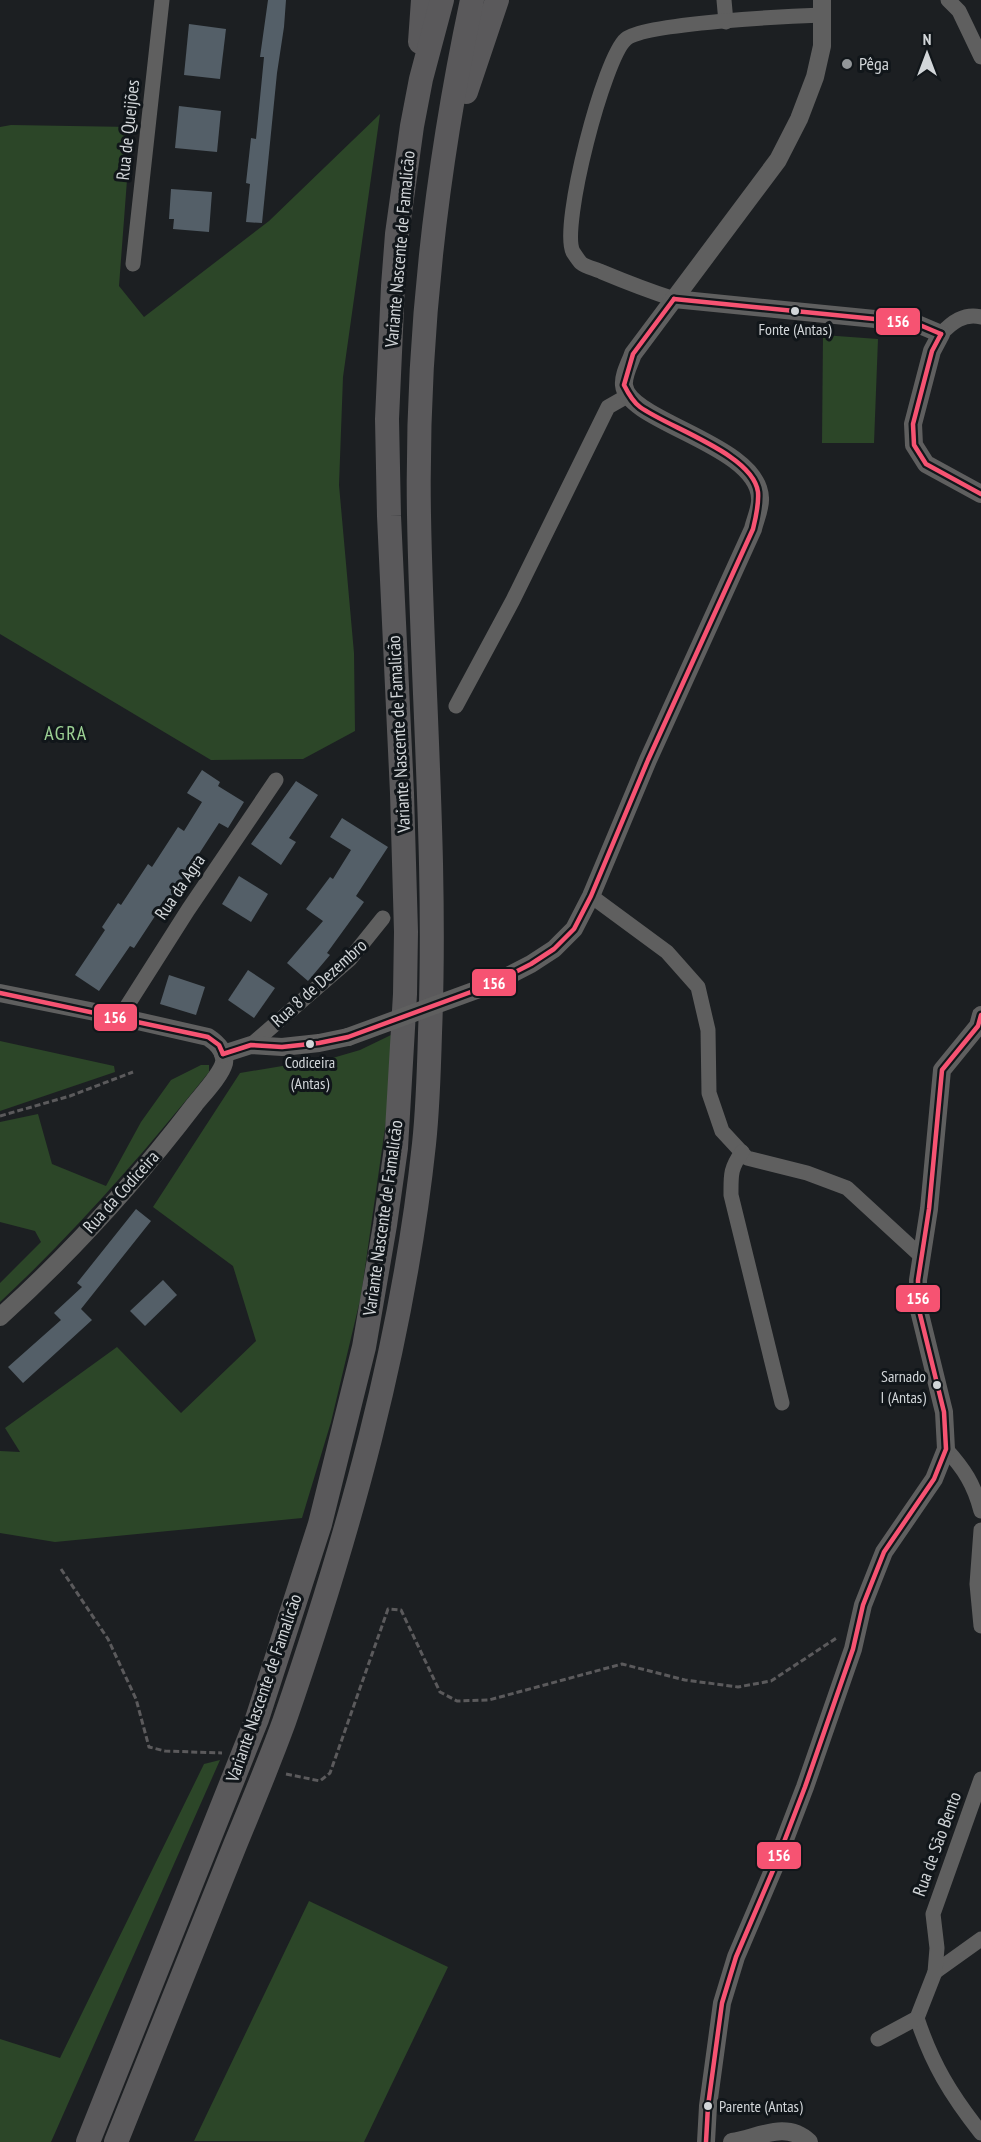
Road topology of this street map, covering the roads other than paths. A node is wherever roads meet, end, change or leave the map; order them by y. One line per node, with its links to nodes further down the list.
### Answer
1 (162, 0): 13 (street, Rua de Queijões)
2 (423, 0): 11 (highway)
3 (442, 0): 11 (highway, Variante Nascente de Famalicão)
4 (472, 0): 12 (highway, Variante Nascente de Famalicão)
5 (497, 0): 12 (highway)
6 (724, 0): 9 (street)
7 (948, 0): 10 (street)
8 (823, 8): 9 (street); 14 (street)
9 (726, 22): 14 (street)
10 (981, 57)
11 (421, 79): 42 (highway, Variante Nascente de Famalicão)
12 (442, 165): 43 (highway, Variante Nascente de Famalicão)
13 (133, 264)
14 (674, 299): 16 (street); 17 (street)
15 (981, 317): 16 (street)
16 (941, 334): 18 (street)
17 (629, 395): 19 (street); 21 (street, Rua 8 de Dezembro)
18 (981, 494)
19 (456, 706)
20 (276, 780): 25 (street, Rua da Agra)
21 (591, 896): 26 (street, Rua 8 de Dezembro, bridge); 28 (street)
22 (383, 918): 26 (street, Rua 8 de Dezembro)
23 (0, 993): 25 (street)
24 (981, 1015): 29 (street)
25 (120, 1017): 27 (street)
26 (251, 1045): 27 (street, Rua 8 de Dezembro)
27 (223, 1054): 30 (street, Rua da Codiceira)
28 (742, 1152): 29 (street); 31 (street)
29 (922, 1257): 32 (street)
30 (0, 1317)
31 (782, 1403)
32 (946, 1449): 33 (street); 44 (street)
33 (981, 1511)
34 (981, 1530): 35 (street)
35 (981, 1626)
36 (981, 1779): 38 (street, Rua de São Bento)
37 (981, 1939): 38 (street)
38 (935, 1972): 39 (street, Rua de São Bento)
39 (917, 2018): 40 (street); 41 (street)
40 (878, 2039)
41 (981, 2133)
42 (88, 2142)
43 (116, 2142)
44 (706, 2142)
45 (732, 2142): 46 (street)
46 (809, 2142)

